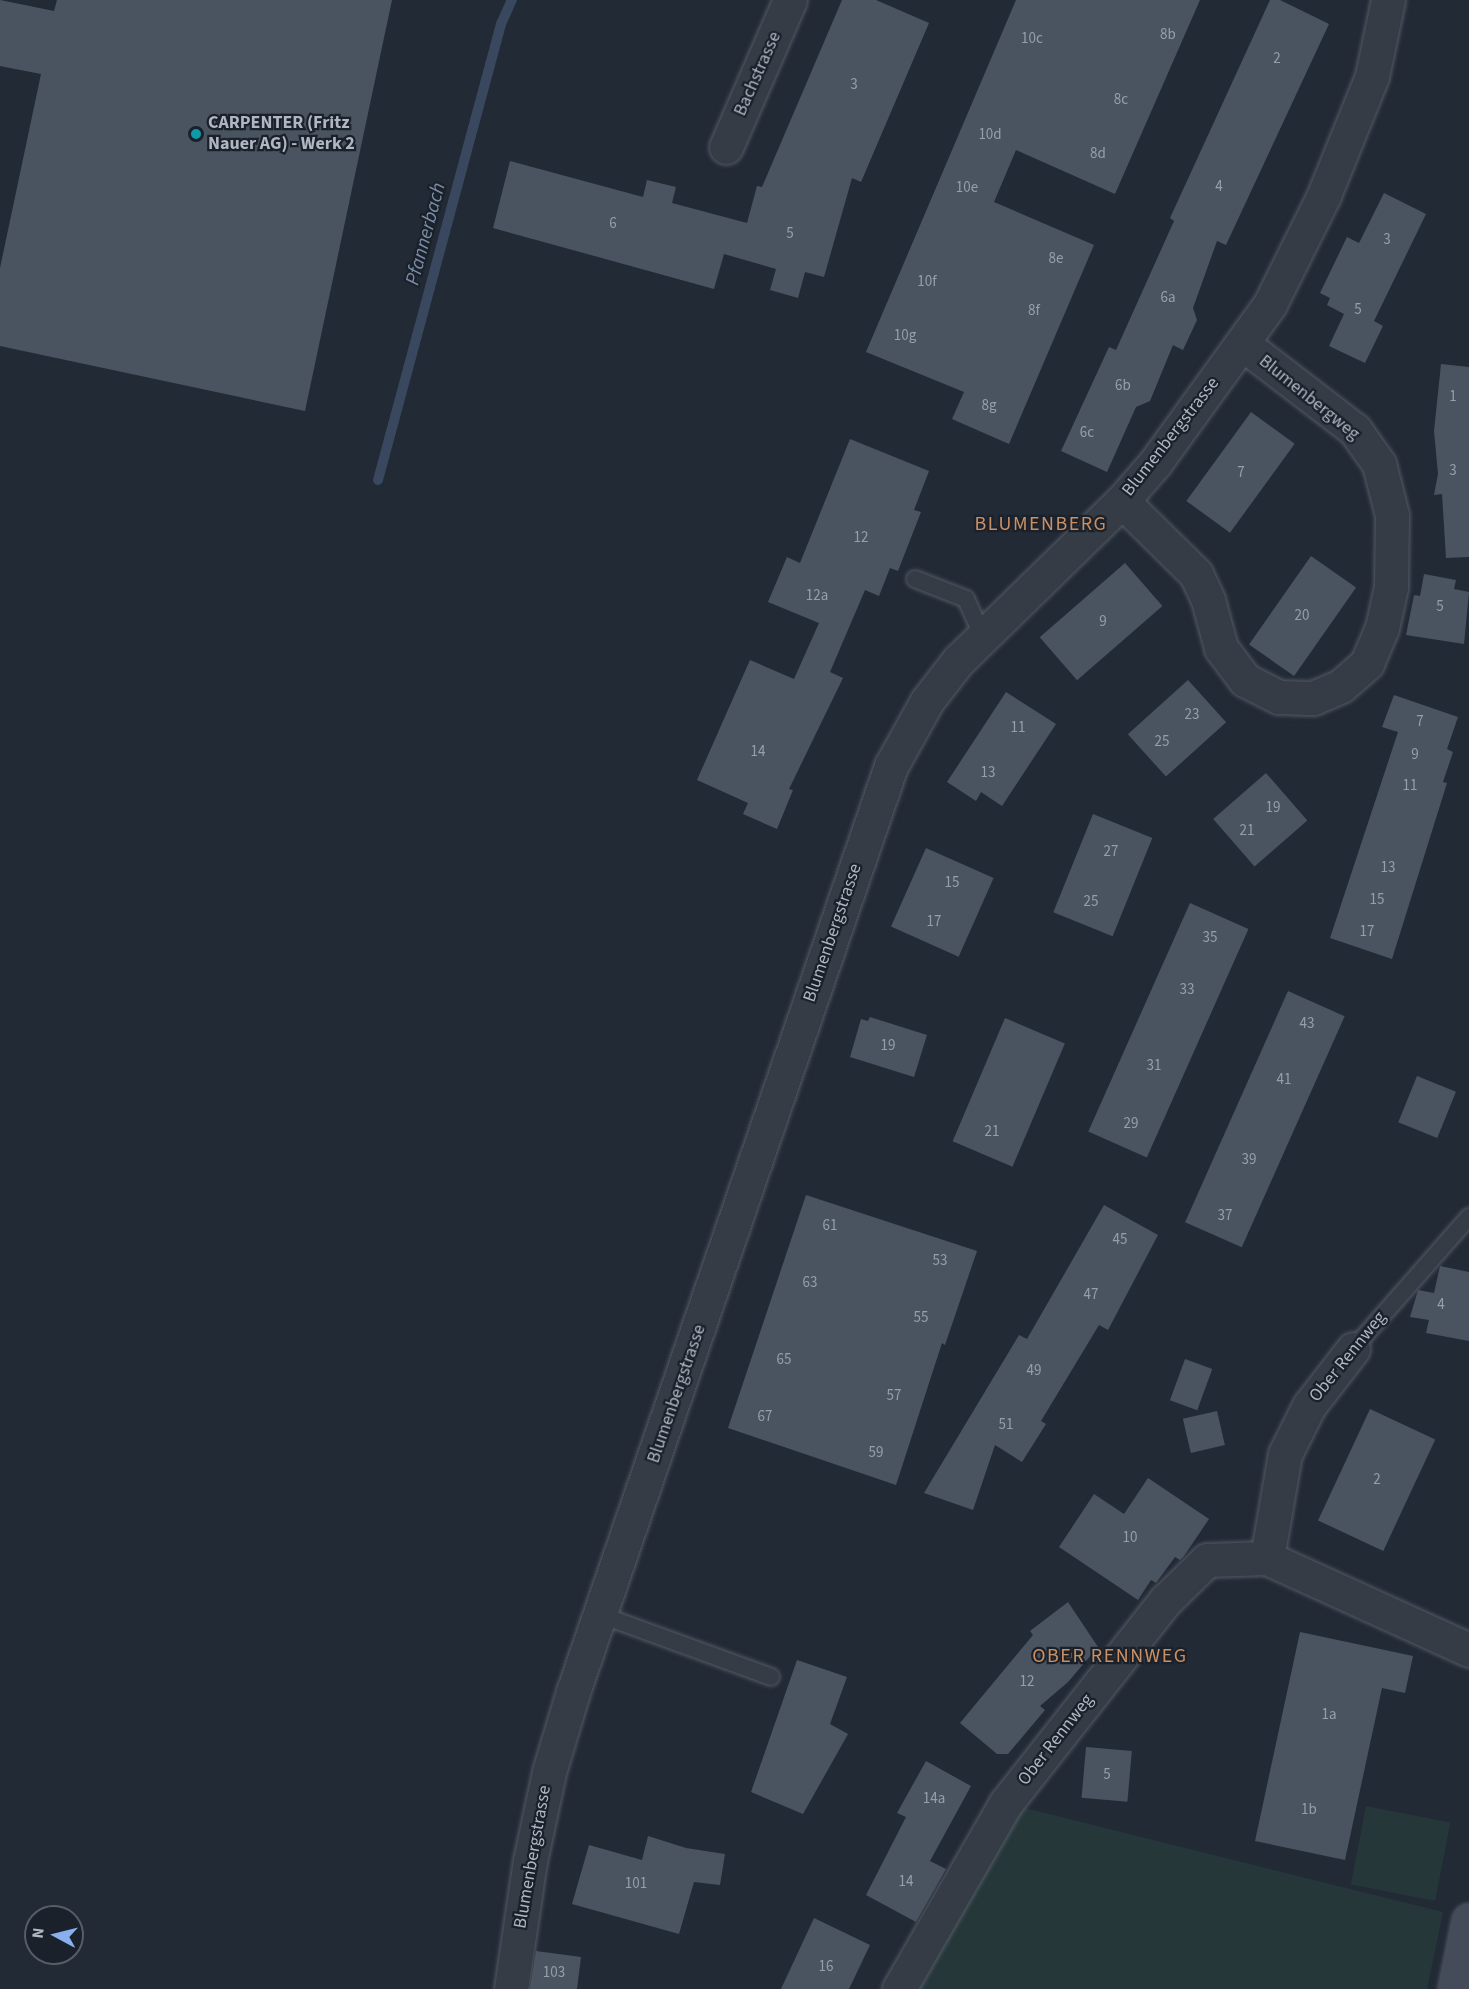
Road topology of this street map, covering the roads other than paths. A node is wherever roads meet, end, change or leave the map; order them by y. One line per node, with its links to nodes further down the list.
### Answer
1 (790, 0): 3 (street, Bachstrasse)
2 (1388, 0): 4 (street, Blumenbergstrasse)
3 (726, 147)
4 (1243, 344): 5 (street, Blumenbergstrasse); 5 (street, Blumenbergweg)
5 (1122, 501): 7 (street, Blumenbergstrasse)
6 (915, 579): 7 (lane)
7 (982, 634): 11 (street, Blumenbergstrasse)
8 (1469, 1217): 9 (lane, Ober Rennweg)
9 (1353, 1349): 10 (street, Ober Rennweg)
10 (1267, 1558): 12 (street, Ober Rennweg); 16 (street, Ober Rennweg)
11 (601, 1615): 13 (lane); 15 (street, Blumenbergstrasse)
12 (1469, 1650)
13 (771, 1677)
14 (1469, 1920): 17 (main road)
15 (511, 1989)
16 (899, 1989)
17 (1455, 1989)

